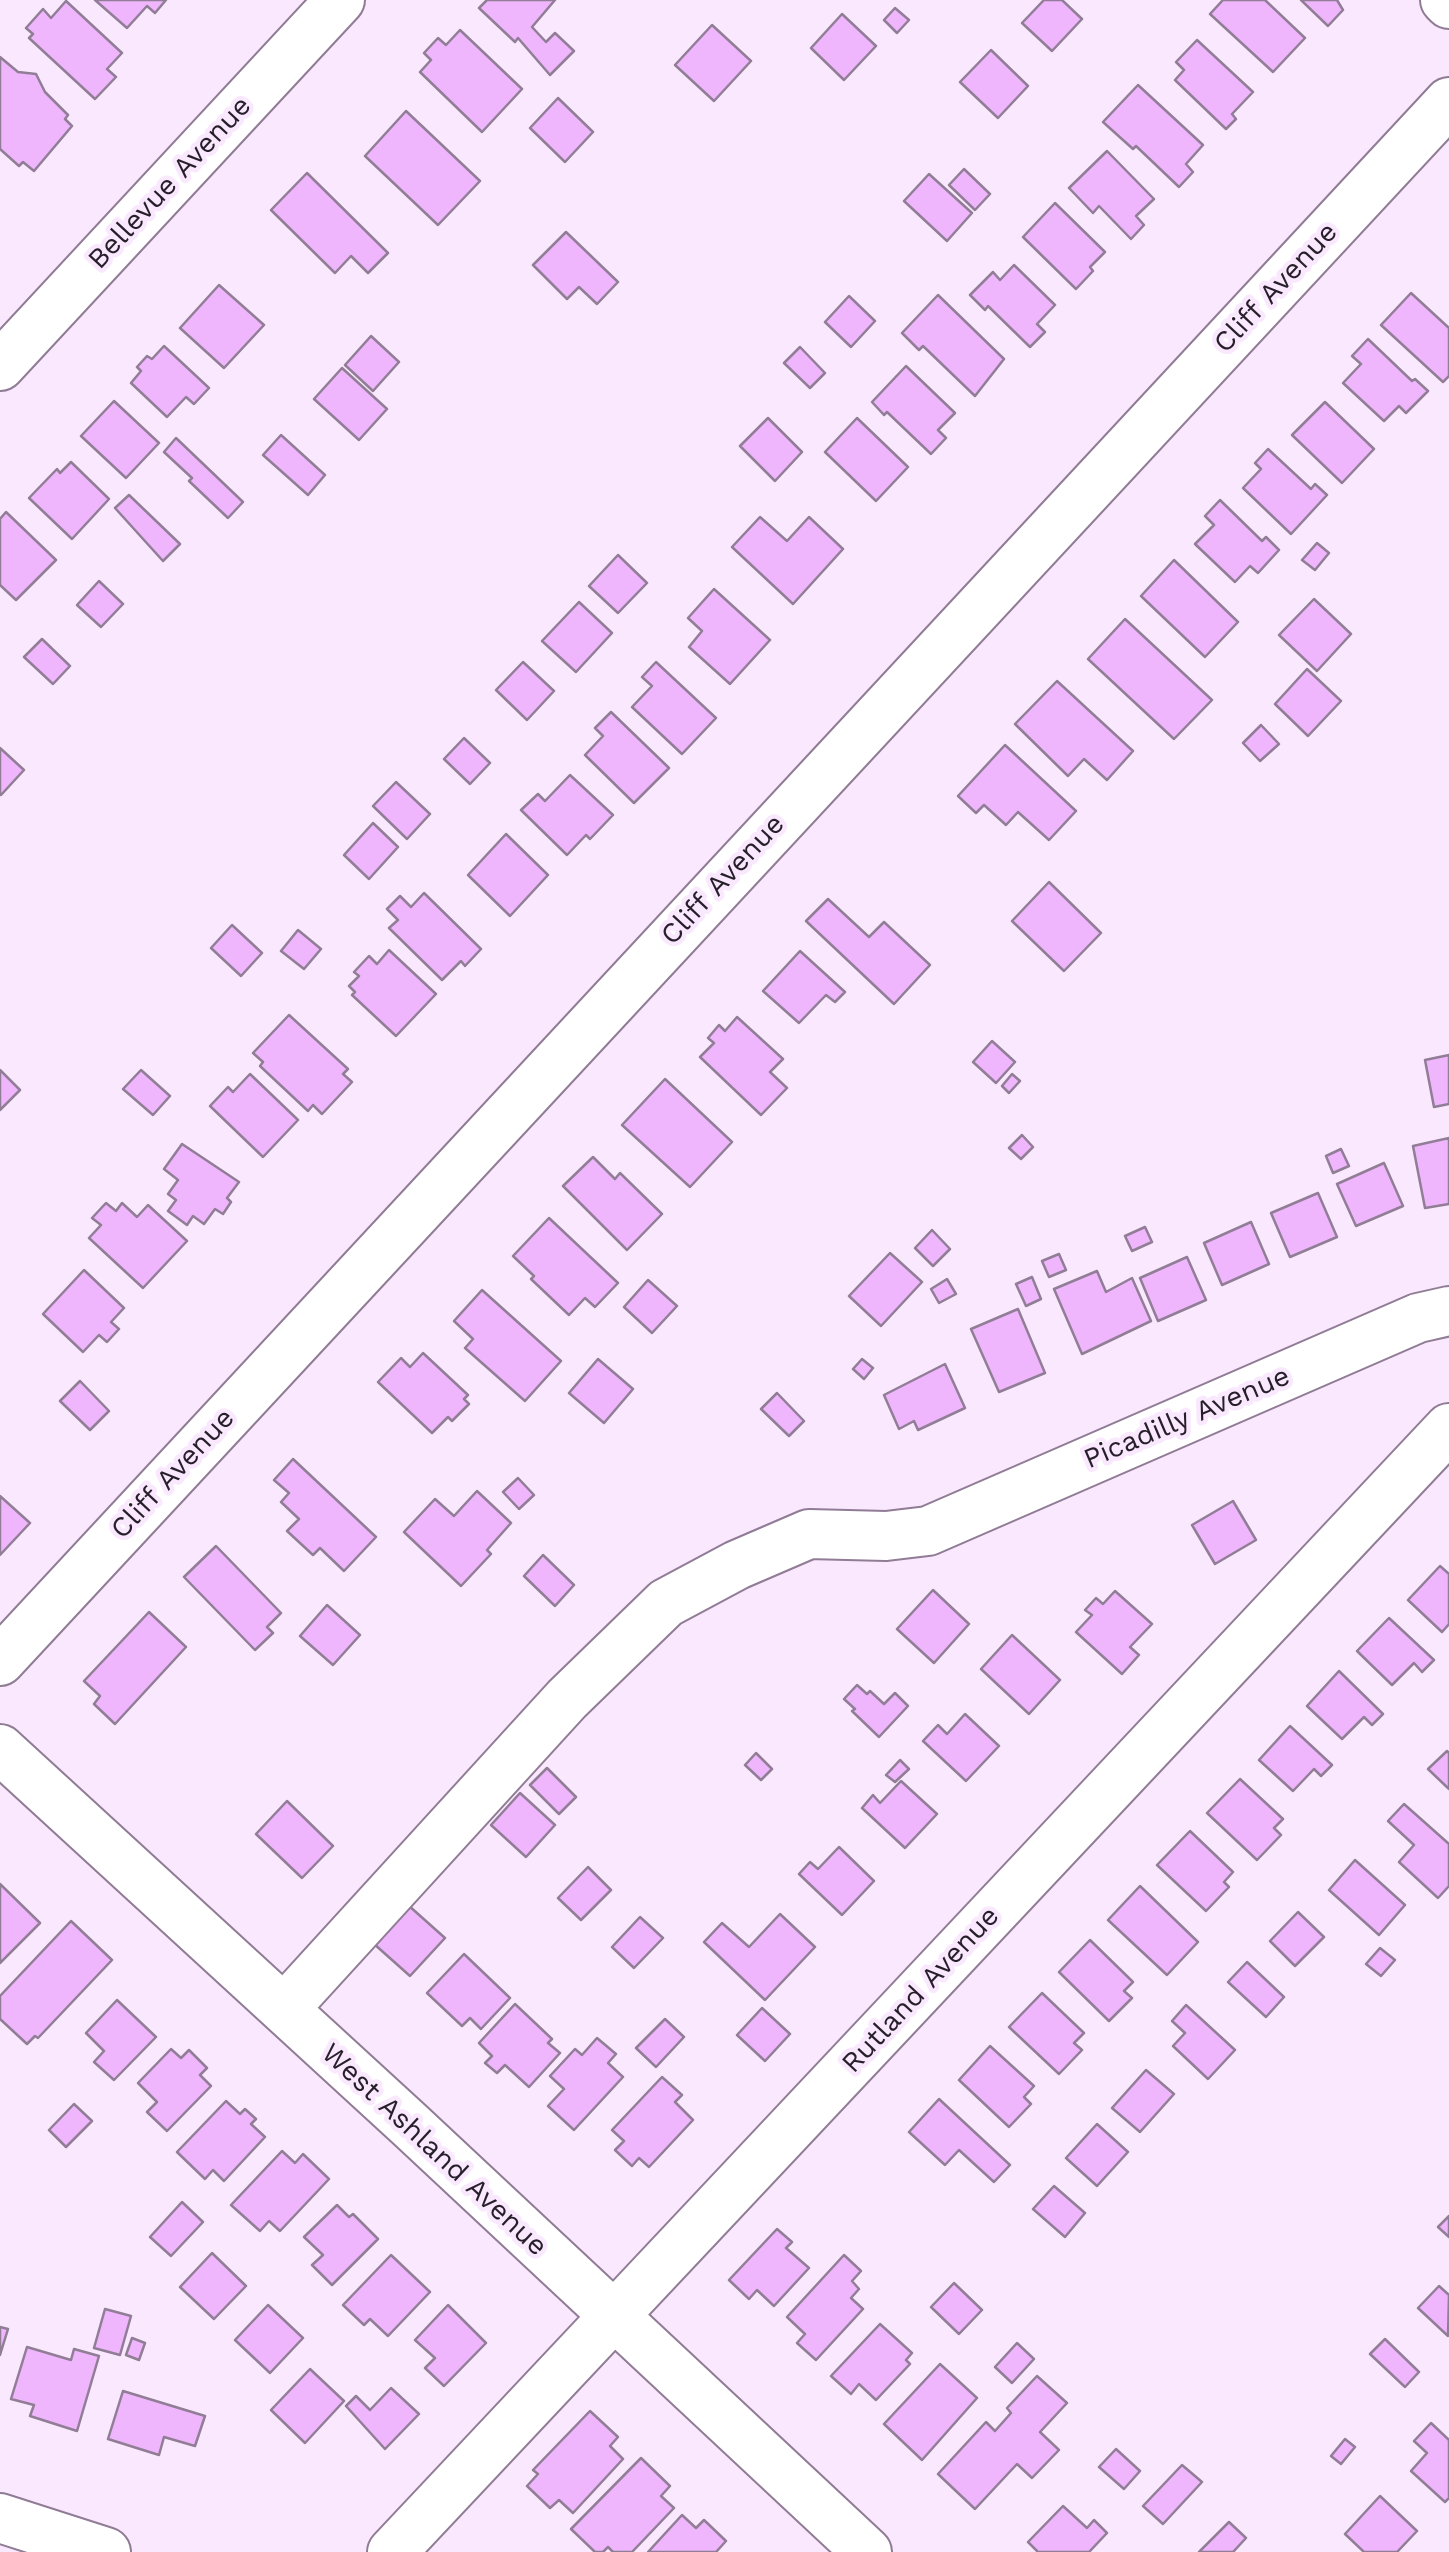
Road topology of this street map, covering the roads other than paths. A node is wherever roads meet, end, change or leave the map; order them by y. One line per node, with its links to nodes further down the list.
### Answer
1 (340, 0): 3 (street, Bellevue Avenue)
2 (1449, 102): 6 (street, Cliff Avenue)
3 (0, 366)
4 (1449, 1311): 8 (street, Picadilly Avenue)
5 (1449, 1428): 9 (street, Rutland Avenue)
6 (0, 1661)
7 (0, 1749): 8 (street, West Ashland Avenue)
8 (284, 2009): 9 (street, West Ashland Avenue)
9 (613, 2318): 12 (street, Rutland Avenue); 13 (street, West Ashland Avenue)
10 (0, 2518): 11 (street)
11 (106, 2552)
12 (392, 2552)
13 (867, 2552)

